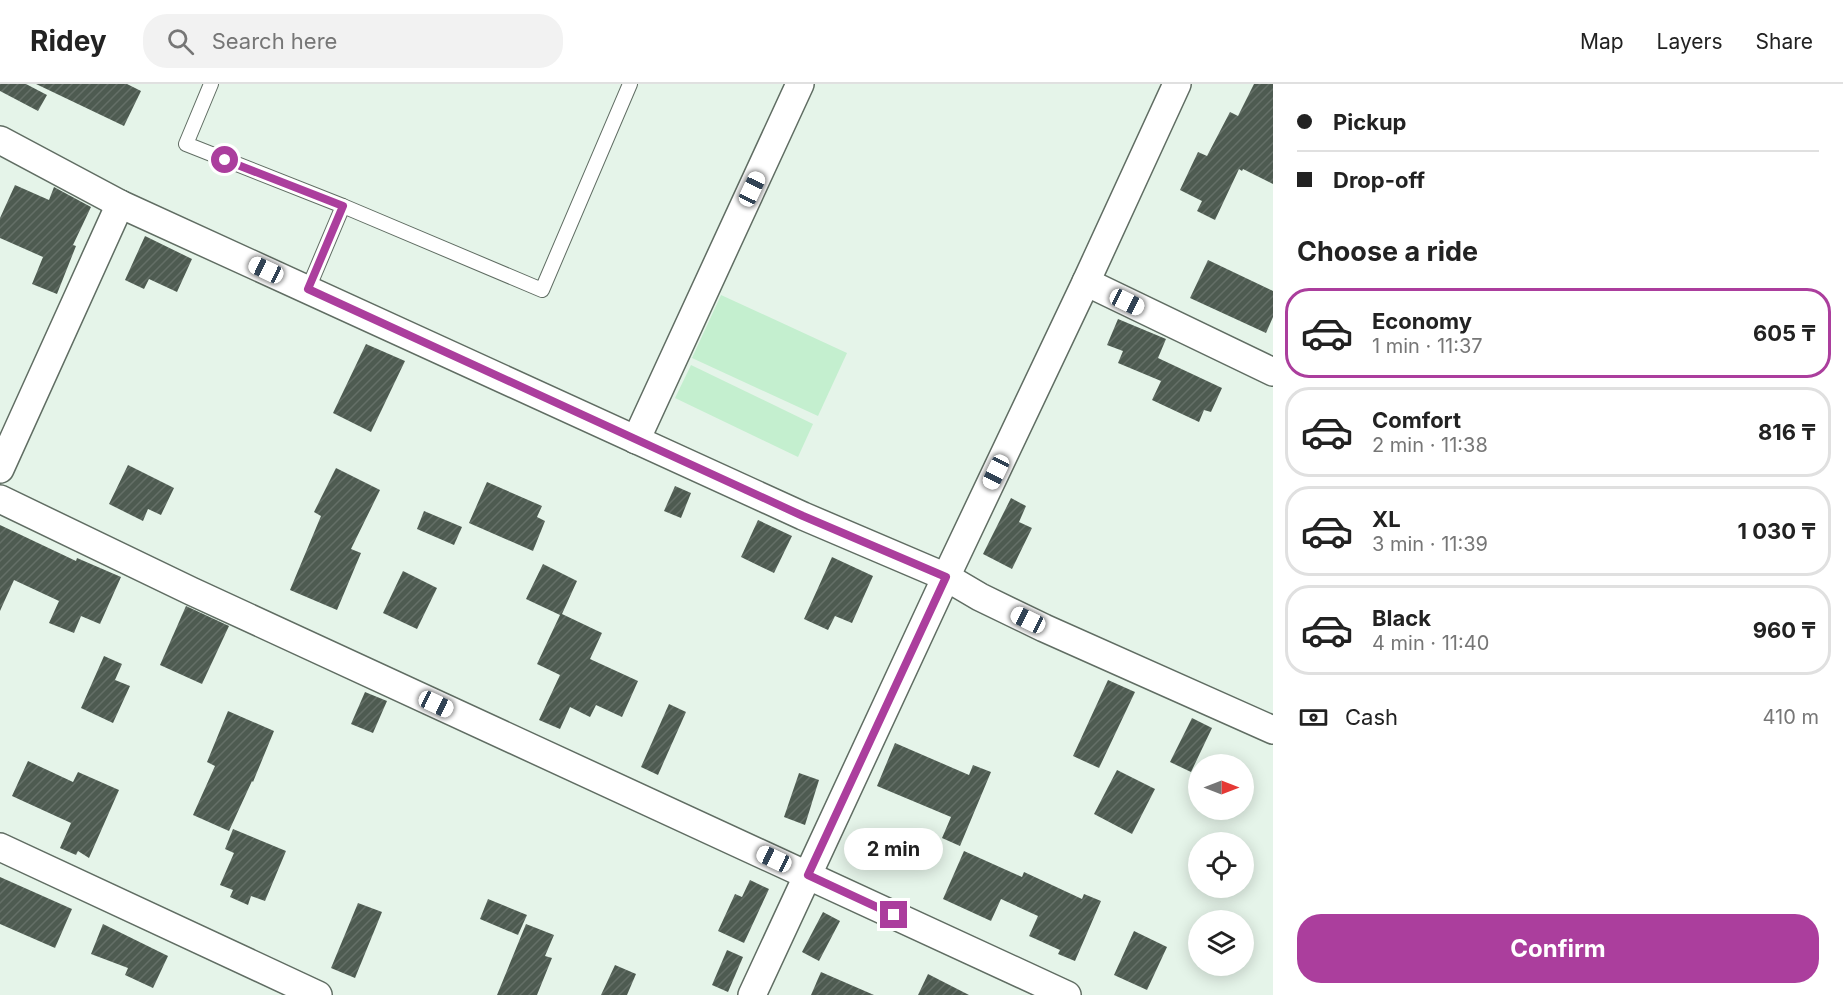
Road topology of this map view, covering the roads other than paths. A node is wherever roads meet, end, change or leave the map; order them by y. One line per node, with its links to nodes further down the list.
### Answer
1 (211, 84): 7 (lane)
2 (630, 84): 7 (lane)
3 (800, 84): 11 (street)
4 (1177, 84): 8 (street)
5 (0, 140): 6 (street)
6 (120, 204): 9 (street); 12 (street)
7 (343, 206): 9 (lane)
8 (1086, 282): 10 (street); 14 (street)
9 (308, 289): 11 (street)
10 (1273, 372)
11 (636, 440): 14 (street)
12 (0, 469)
13 (0, 499): 17 (street)
14 (946, 577): 15 (street); 17 (street)
15 (1273, 730)
16 (0, 847): 18 (street)
17 (808, 875): 19 (street); 20 (street)
18 (318, 995)
19 (752, 995)
20 (1067, 995)

